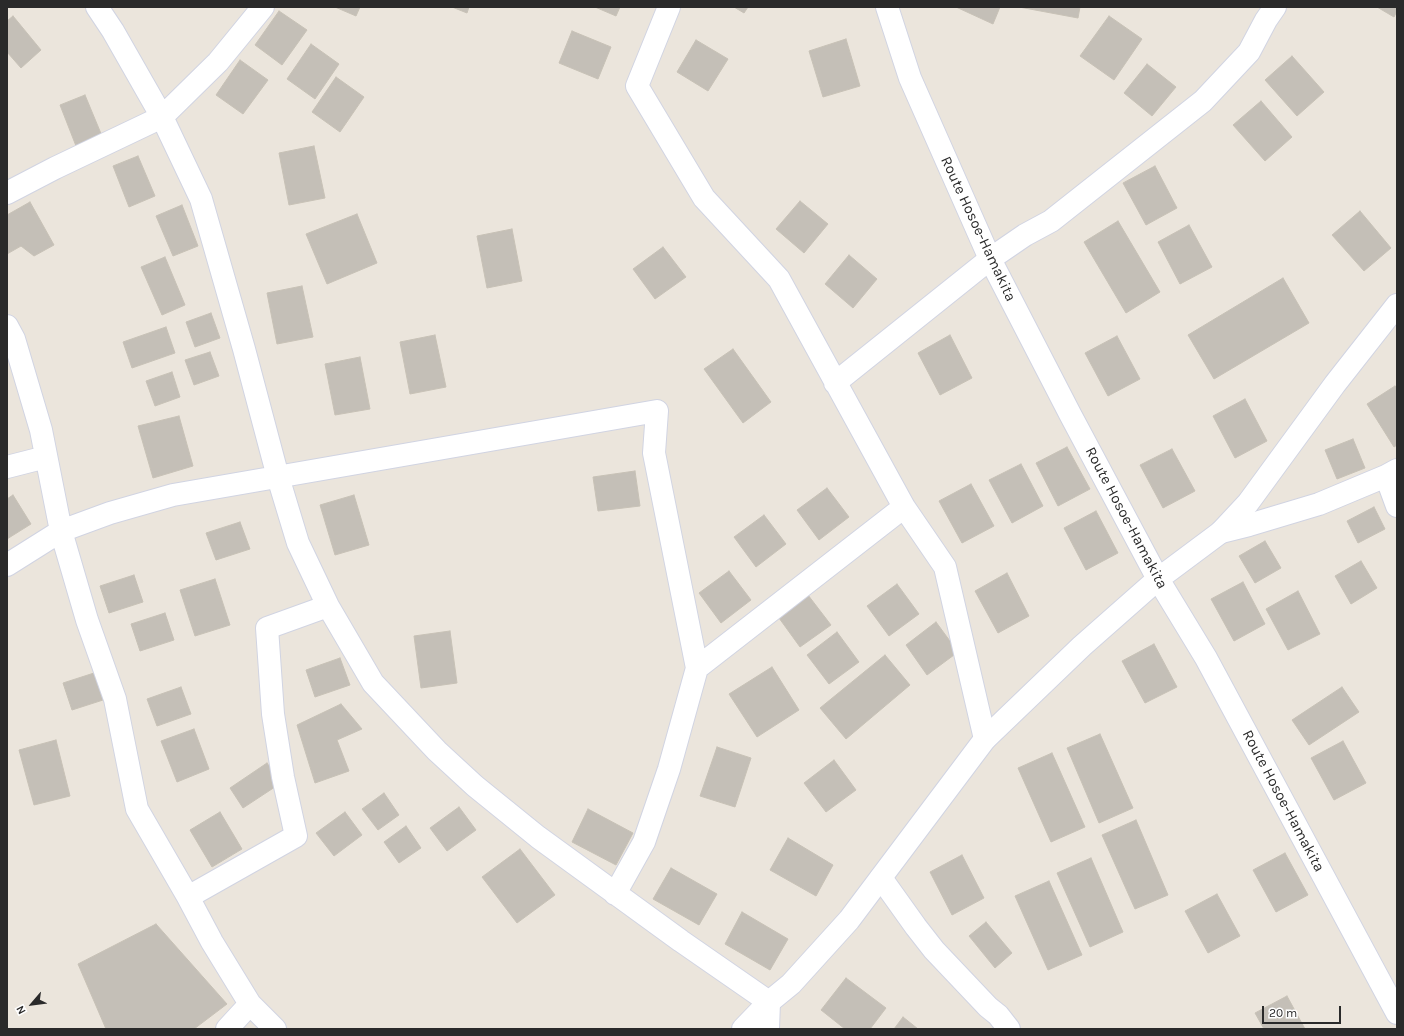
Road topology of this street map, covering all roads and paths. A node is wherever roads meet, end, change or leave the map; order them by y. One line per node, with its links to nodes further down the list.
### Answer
1 (97, 7): 6 (street)
2 (263, 7): 6 (street)
3 (669, 7): 11 (street)
4 (887, 7): 8 (street, Route Hosoe-Hamakita)
5 (1275, 7): 8 (street)
6 (162, 116): 7 (street); 15 (street)
7 (7, 193)
8 (990, 259): 11 (street); 21 (street, Route Hosoe-Hamakita)
9 (1397, 305): 19 (street)
10 (7, 326): 12 (street)
11 (835, 383): 17 (street)
12 (46, 457): 13 (street); 18 (street)
13 (7, 467)
14 (1392, 473): 16 (street); 19 (street)
15 (278, 477): 18 (street); 22 (street); 23 (street)
16 (1397, 506)
17 (904, 507): 23 (street); 24 (street)
18 (60, 531): 20 (street); 27 (street)
19 (1221, 532): 21 (street)
20 (7, 565)
21 (1158, 579): 24 (street); 30 (street, Route Hosoe-Hamakita)
22 (328, 606): 26 (street); 27 (street)
23 (697, 668): 26 (street)
24 (985, 739): 25 (street)
25 (881, 878): 28 (street); 35 (street)
26 (615, 894): 28 (street)
27 (188, 897): 29 (street)
28 (769, 1002): 33 (street); 34 (street)
29 (250, 1004): 31 (street); 32 (street)
30 (1397, 1013)
31 (227, 1029)
32 (274, 1029)
33 (743, 1029)
34 (768, 1029)
35 (1009, 1029)

